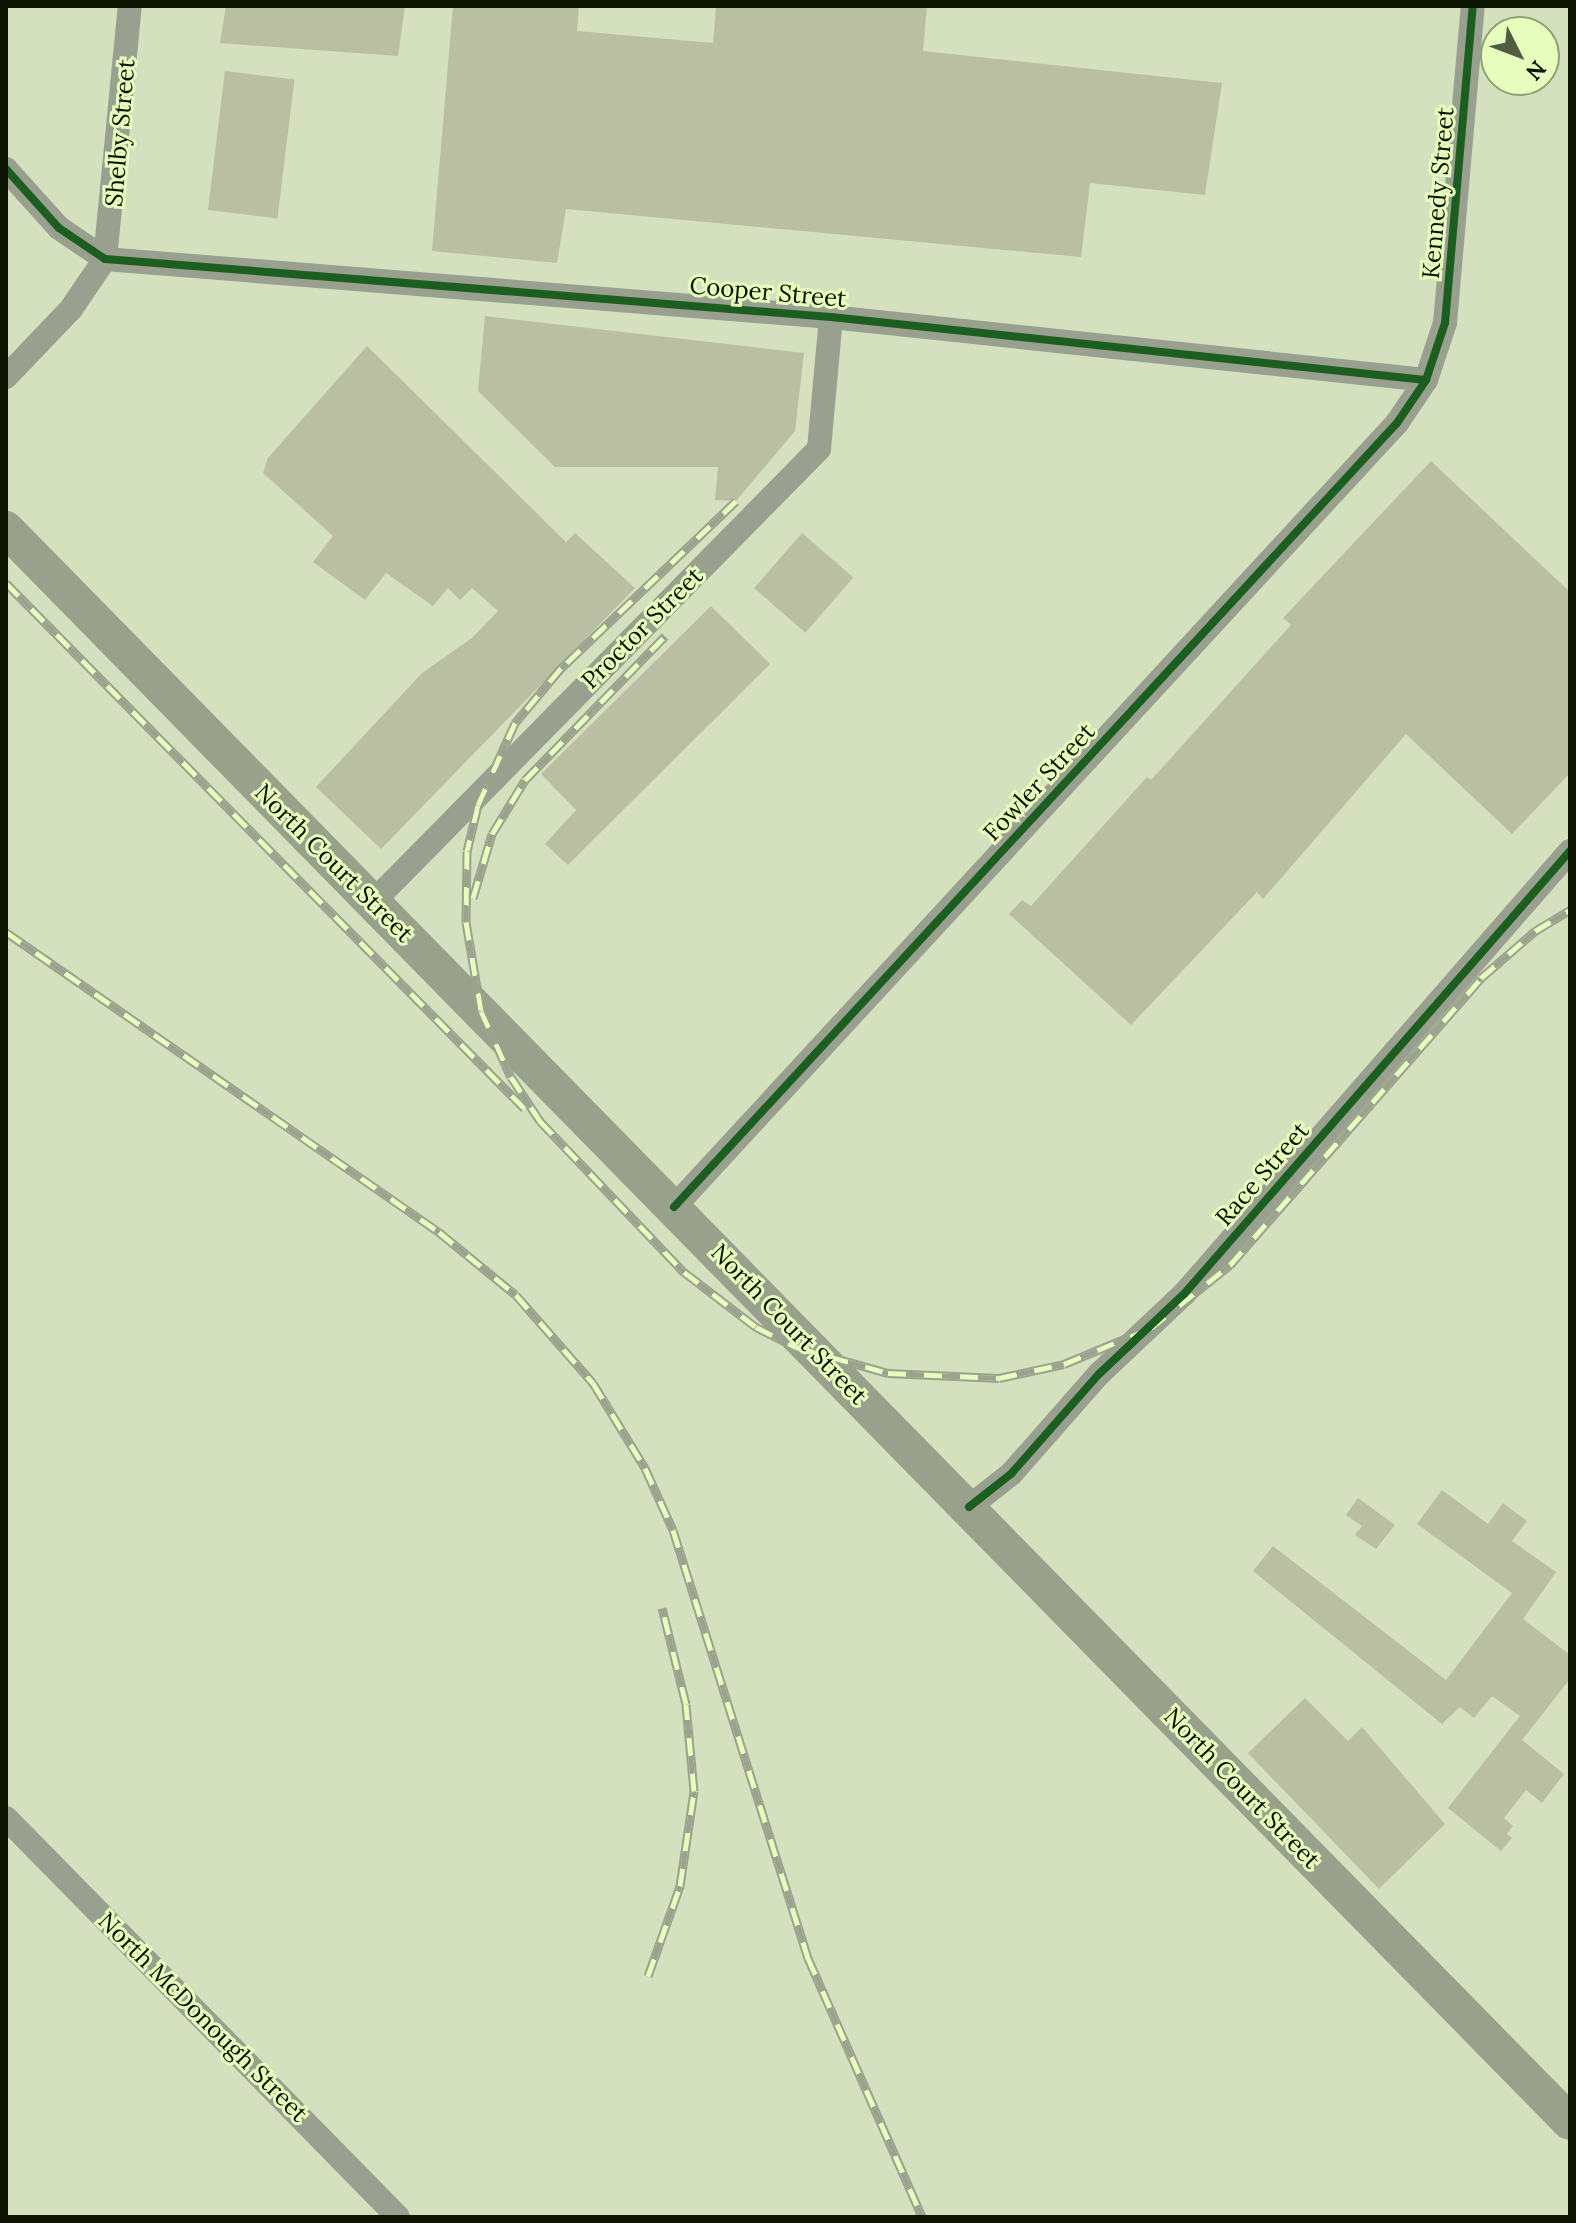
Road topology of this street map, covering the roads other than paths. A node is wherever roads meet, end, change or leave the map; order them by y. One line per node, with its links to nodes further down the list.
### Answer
1 (130, 6): 4 (street, Shelby Street)
2 (1473, 6): 7 (street, Kennedy Street)
3 (6, 169): 4 (street)
4 (105, 259): 5 (street, Cooper Street); 6 (street)
5 (831, 317): 7 (street, Cooper Street); 10 (street, Proctor Street)
6 (6, 377)
7 (1426, 380): 11 (street, Fowler Street)
8 (6, 529): 10 (main road, North Court Street)
9 (1570, 851): 12 (street, Race Street)
10 (373, 902): 11 (main road, North Court Street)
11 (674, 1207): 12 (main road, North Court Street)
12 (969, 1507): 14 (main road, North Court Street)
13 (6, 1818): 15 (street, North McDonough Street)
14 (1570, 2122)
15 (398, 2217)

